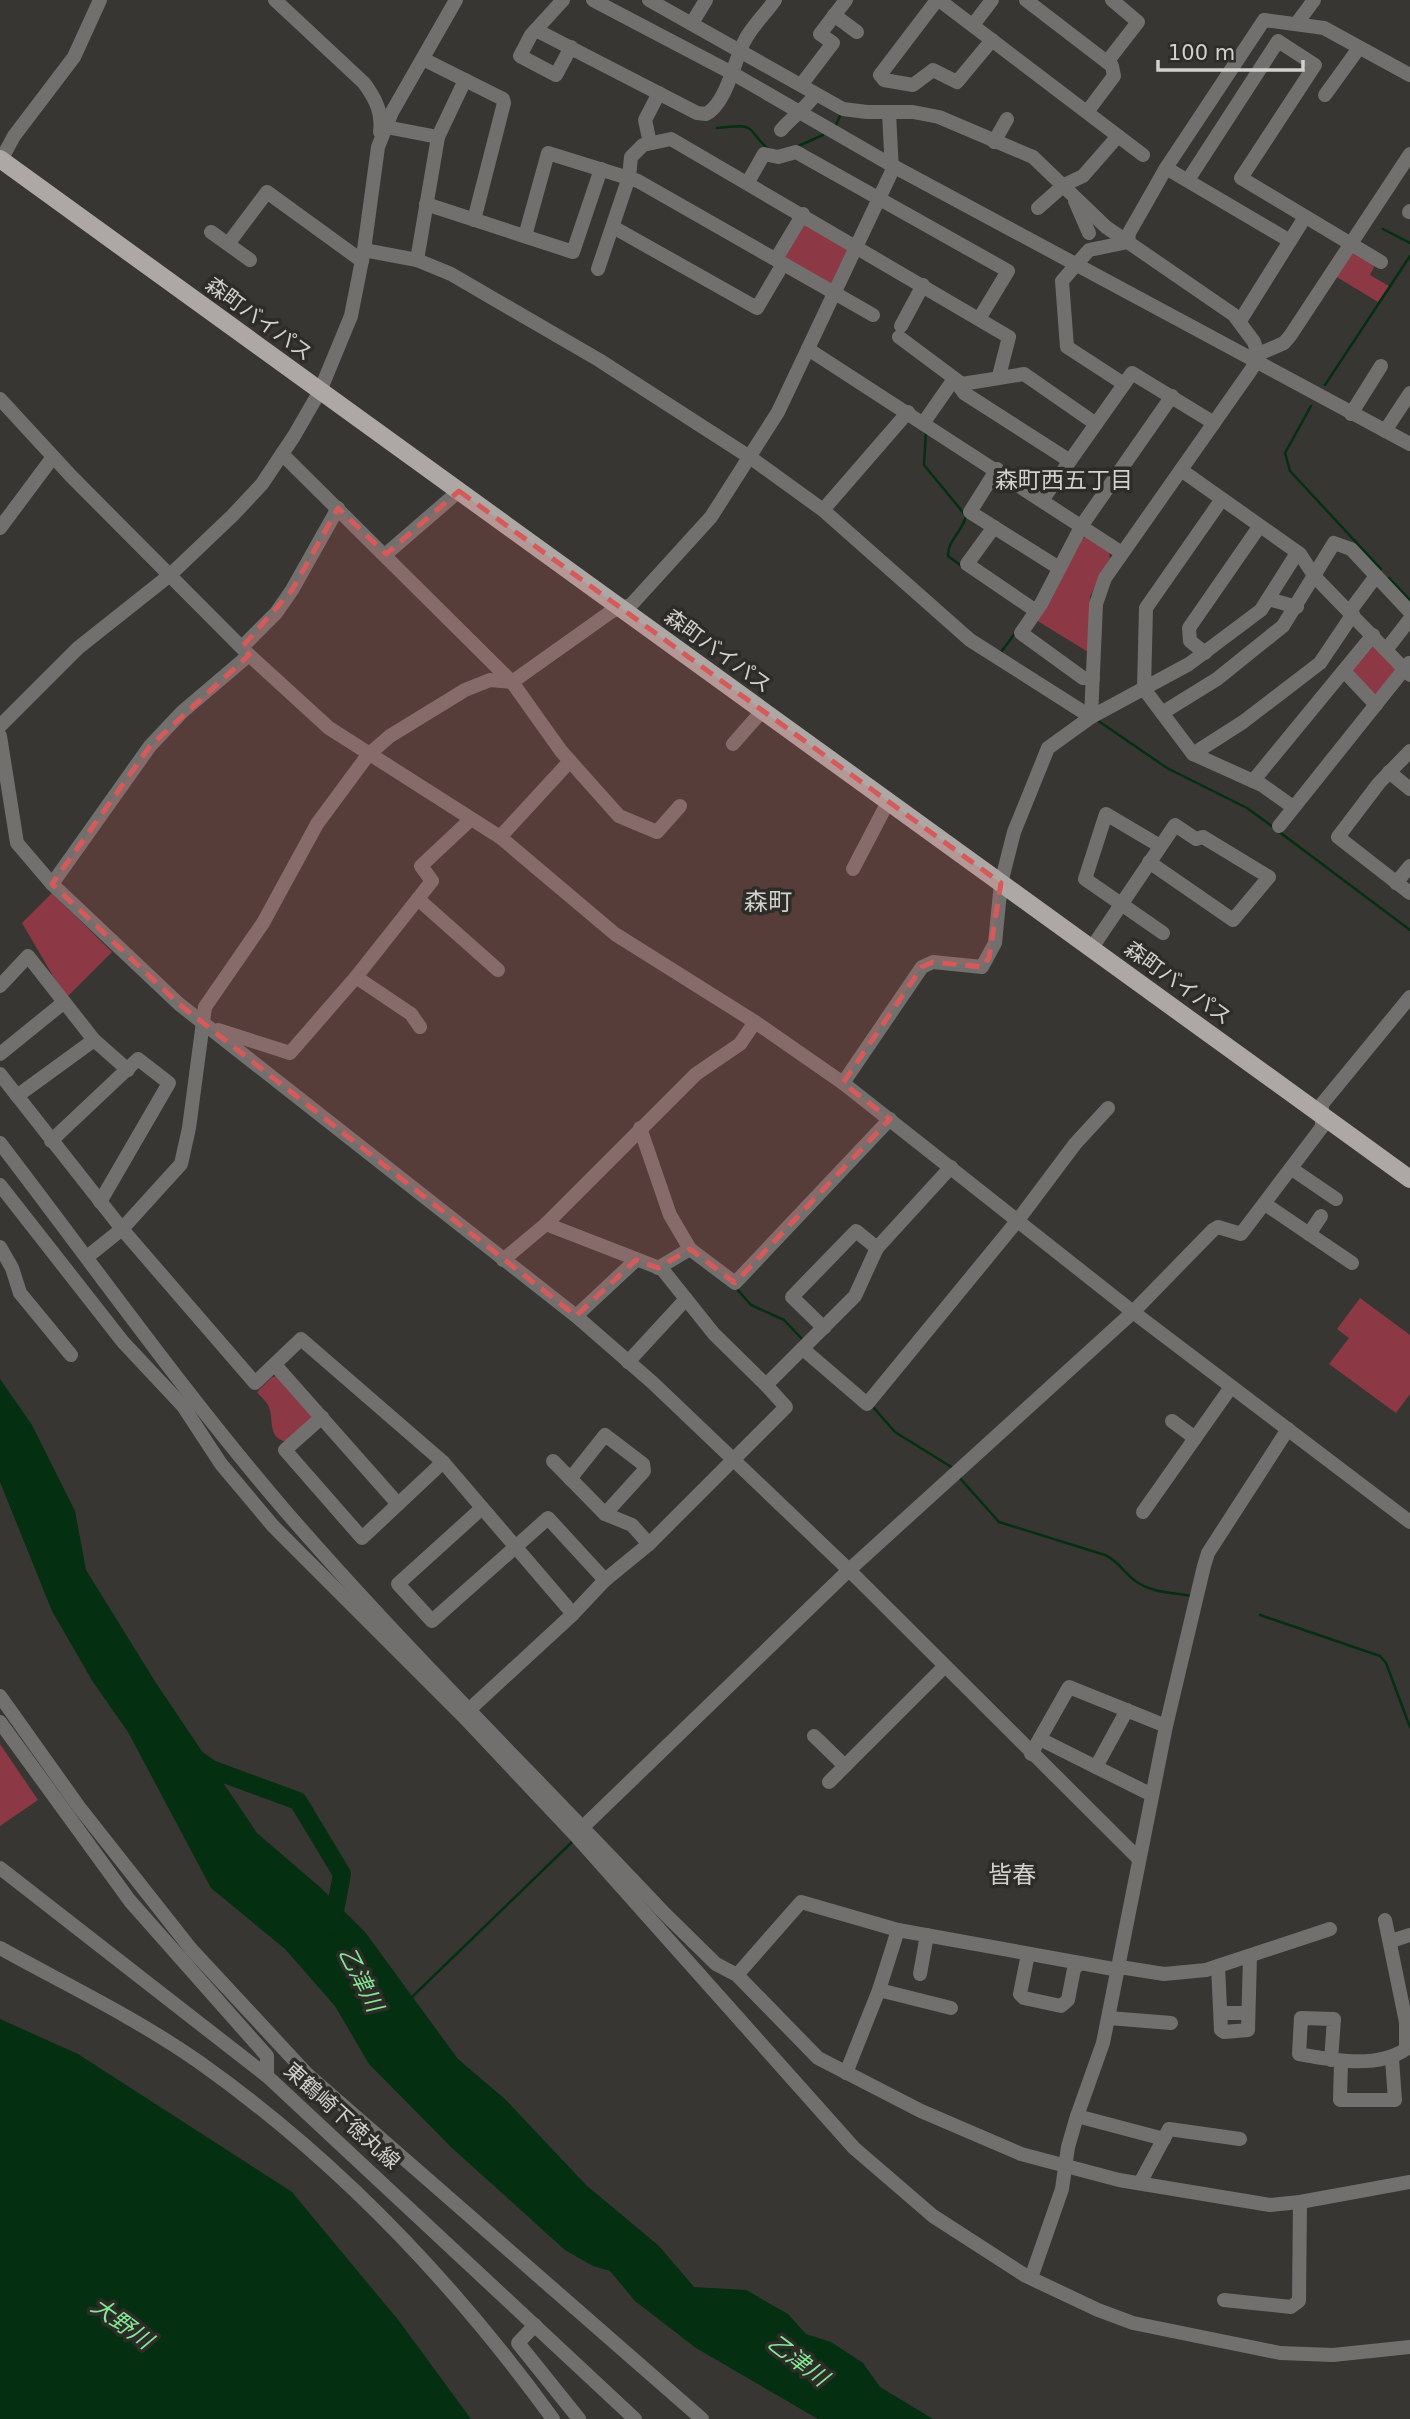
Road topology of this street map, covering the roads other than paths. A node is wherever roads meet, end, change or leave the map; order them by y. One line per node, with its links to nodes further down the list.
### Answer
1 (100, 0): 47 (street)
2 (275, 0): 44 (street)
3 (456, 0): 25 (street)
4 (563, 0): 19 (street)
5 (593, 0): 27 (street)
6 (649, 0): 16 (street)
7 (706, 0): 16 (street)
8 (775, 0): 24 (street)
9 (846, 0): 15 (street)
10 (938, 0): 18 (street); 21 (street)
11 (992, 0): 18 (street)
12 (1026, 0): 26 (street)
13 (1112, 0): 26 (street)
14 (1314, 0): 17 (street)
15 (834, 15): 20 (street); 30 (street)
16 (692, 23): 24 (street)
17 (1297, 23): 23 (street); 49 (street)
18 (973, 25): 21 (street)
19 (536, 30): 22 (street); 22 (street)
20 (857, 33)
21 (992, 40): 34 (street)
22 (571, 47): 31 (street)
23 (1359, 48): 28 (street); 33 (street)
24 (741, 51): 27 (street); 30 (street)
25 (423, 59): 29 (street); 38 (street)
26 (1107, 62): 34 (street)
27 (732, 73): 31 (street); 35 (street)
28 (1410, 75)
29 (465, 80): 41 (street); 60 (street)
30 (801, 85): 32 (street)
31 (659, 93): 43 (street)
32 (815, 95): 35 (street); 36 (street)
33 (1325, 95)
34 (1087, 112): 40 (street)
35 (802, 113): 39 (street); 48 (street)
36 (889, 113): 42 (street); 48 (street)
37 (1007, 119): 42 (street)
38 (386, 127): 41 (street); 44 (street)
39 (781, 130)
40 (1118, 136): 46 (street); 54 (street)
41 (438, 137): 56 (street)
42 (994, 142): 54 (street)
43 (650, 143): 51 (street); 53 (street)
44 (378, 147): 70 (street)
45 (1410, 154): 68 (street)
46 (1143, 155)
47 (0, 160): 88 (main road, 森町バイパス)
48 (893, 166): 55 (street); 75 (street)
49 (1166, 168): 52 (street); 65 (street)
50 (601, 169): 51 (street); 64 (street); 64 (street)
51 (629, 177): 61 (street); 73 (street)
52 (1188, 180): 59 (street); 66 (street)
53 (748, 182): 55 (street); 58 (street)
54 (1069, 190): 57 (street); 63 (street); 65 (street)
55 (879, 199): 69 (street); 80 (street)
56 (426, 204): 60 (street); 72 (street)
57 (1038, 208)
58 (803, 214): 69 (street); 73 (street)
59 (1306, 217): 66 (street); 68 (street)
60 (474, 220): 64 (street)
61 (612, 227): 73 (street); 76 (street)
62 (212, 232): 67 (street)
63 (1089, 233)
64 (525, 236)
65 (1128, 242): 75 (street); 81 (street)
66 (1290, 242): 81 (street)
67 (228, 244): 70 (street); 71 (street)
68 (1349, 244): 74 (street); 83 (street)
69 (857, 245): 77 (street); 78 (street)
70 (363, 256): 72 (street); 88 (street)
71 (250, 260)
72 (417, 260): 101 (street)
73 (780, 261): 78 (street)
74 (1381, 262)
75 (1074, 264): 83 (street); 87 (street)
76 (598, 269)
77 (923, 285): 80 (street); 86 (street)
78 (834, 293): 79 (street); 82 (street)
79 (873, 315)
80 (979, 319): 85 (street)
81 (1240, 321): 83 (street)
82 (808, 349): 92 (street); 101 (street)
83 (1256, 359): 93 (street); 95 (street)
84 (1381, 366): 93 (street)
85 (1000, 372)
86 (954, 379): 94 (street); 96 (street); 102 (street)
87 (1124, 384): 90 (street); 96 (street)
88 (320, 391): 99 (street); 105 (main road, 森町バイパス)
89 (1410, 393): 97 (street)
90 (1172, 396): 95 (street); 110 (street)
91 (0, 399): 100 (street)
92 (908, 412): 94 (street); 109 (street)
93 (1352, 414): 97 (street)
94 (924, 422): 103 (street)
95 (1214, 423): 104 (street)
96 (1096, 424): 102 (street)
97 (1385, 431): 98 (street)
98 (1410, 444)
99 (282, 454): 108 (street); 118 (street)
100 (53, 457): 113 (street); 118 (street)
101 (751, 458): 109 (street); 122 (street)
102 (1070, 461): 106 (street)
103 (998, 469): 106 (street); 111 (street)
104 (1181, 470): 107 (street); 114 (street)
105 (458, 491): 116 (street); 122 (main road, 森町バイパス)
106 (1043, 499): 110 (street)
107 (1222, 499): 112 (street); 136 (street)
108 (338, 508): 116 (street); 130 (street)
109 (823, 510): 140 (street)
110 (1082, 525): 114 (street); 117 (street)
111 (994, 527): 117 (street); 124 (street)
112 (1259, 527): 115 (street); 131 (street)
113 (0, 528)
114 (1122, 553): 134 (street)
115 (1297, 553): 120 (street); 121 (street)
116 (386, 554): 135 (street)
117 (1059, 568): 124 (street)
118 (170, 575): 130 (street); 141 (street)
119 (1376, 576): 120 (street); 125 (street); 126 (street)
120 (1315, 577): 123 (street); 125 (street)
121 (1268, 599): 123 (street); 131 (street)
122 (626, 606): 135 (street); 138 (main road, 森町バイパス)
123 (1297, 607): 139 (street)
124 (1036, 611): 134 (street)
125 (1351, 612): 128 (street); 145 (street)
126 (1410, 612)
127 (1410, 619): 129 (street)
128 (1373, 635): 129 (street); 133 (street)
129 (1386, 650): 132 (street)
130 (246, 651): 146 (street); 163 (street)
131 (1205, 653): 136 (street)
132 (1408, 669): 137 (street)
133 (1344, 671): 137 (street); 149 (street)
134 (1093, 678): 140 (street)
135 (512, 682): 146 (street); 147 (street)
136 (1143, 689): 139 (street); 140 (street)
137 (1376, 705): 153 (street)
138 (762, 711): 143 (street); 151 (main road, 森町バイパス)
139 (1162, 713): 145 (street)
140 (1091, 717): 161 (street)
141 (0, 726)
142 (0, 736): 163 (street)
143 (733, 744)
144 (1410, 751): 148 (street)
145 (1194, 754): 149 (street)
146 (368, 755): 154 (street); 175 (street)
147 (570, 761): 152 (street); 156 (street)
148 (1389, 772): 150 (street); 162 (street)
149 (1253, 781): 153 (street)
150 (1410, 789)
151 (888, 802): 160 (street); 161 (main road, 森町バイパス)
152 (680, 806)
153 (1293, 807): 155 (street)
154 (470, 820): 156 (street); 165 (street)
155 (1279, 826)
156 (500, 838): 174 (street)
157 (1160, 846): 158 (street); 158 (street); 166 (street)
158 (1149, 862): 166 (street)
159 (1410, 866): 162 (street)
160 (853, 869)
161 (1001, 883): 168 (main road, 森町バイパス); 181 (street)
162 (1396, 883): 164 (street)
163 (52, 884): 175 (street)
164 (1410, 893)
165 (418, 899): 169 (street); 170 (street)
166 (1121, 904): 167 (street); 168 (street)
167 (1163, 933)
168 (1091, 948): 184 (main road, 森町バイパス)
169 (498, 970)
170 (356, 977): 175 (street); 176 (street)
171 (0, 986): 173 (street)
172 (1410, 997): 184 (street)
173 (63, 1003): 177 (street); 178 (street)
174 (755, 1022): 181 (street); 186 (street)
175 (206, 1024): 199 (street); 205 (street)
176 (421, 1027)
177 (93, 1040): 179 (street); 182 (street)
178 (0, 1054)
179 (128, 1070): 187 (street); 194 (street)
180 (0, 1074): 182 (street)
181 (843, 1083): 185 (street)
182 (17, 1097): 187 (street)
183 (1108, 1108): 197 (street)
184 (1322, 1116): 190 (street); 191 (main road, 森町バイパス)
185 (890, 1119): 189 (street); 203 (street)
186 (640, 1128): 198 (street); 203 (street)
187 (51, 1141): 194 (street)
188 (0, 1143): 204 (street)
189 (951, 1167): 197 (street); 202 (street)
190 (1292, 1169): 193 (street); 195 (street)
191 (1410, 1180)
192 (0, 1185): 263 (street)
193 (1336, 1199)
194 (100, 1202): 199 (street)
195 (1265, 1205): 200 (street); 210 (street)
196 (1321, 1216): 200 (street)
197 (1018, 1220): 210 (street); 213 (street)
198 (546, 1224): 205 (street); 206 (street)
199 (122, 1229): 204 (street); 216 (street)
200 (1309, 1234): 207 (street)
201 (0, 1247): 214 (street)
202 (877, 1248): 212 (street); 212 (street)
203 (690, 1249): 208 (street)
204 (88, 1257): 239 (street)
205 (503, 1260): 211 (street)
206 (636, 1260): 208 (street); 211 (street)
207 (1352, 1263)
208 (659, 1268): 209 (street)
209 (686, 1298): 215 (street); 217 (street)
210 (1133, 1312): 218 (street); 234 (street)
211 (576, 1316): 215 (street)
212 (824, 1328): 213 (street)
213 (803, 1349): 217 (street)
214 (71, 1355)
215 (628, 1362): 224 (street)
216 (275, 1365): 219 (street); 225 (street)
217 (766, 1385): 224 (street)
218 (1231, 1387): 221 (street); 222 (street)
219 (322, 1417): 227 (street); 227 (street)
220 (1172, 1420): 222 (street)
221 (1288, 1429): 231 (street); 242 (street)
222 (1195, 1438): 229 (street)
223 (553, 1461): 226 (street)
224 (733, 1461): 232 (street); 234 (street)
225 (443, 1462): 227 (street); 228 (street)
226 (570, 1479): 230 (street); 230 (street)
227 (398, 1504)
228 (482, 1508): 233 (street); 233 (street)
229 (1143, 1512)
230 (605, 1514): 232 (street)
231 (1410, 1522)
232 (649, 1544): 235 (street)
233 (517, 1548): 235 (street); 236 (street)
234 (849, 1570): 237 (street); 250 (street)
235 (605, 1580): 236 (street)
236 (573, 1614): 239 (street)
237 (944, 1667): 245 (street); 246 (street)
238 (0, 1696): 291 (street)
239 (471, 1708): 250 (street)
240 (1127, 1710): 242 (street); 244 (street); 247 (street)
241 (0, 1722): 276 (street)
242 (1166, 1726): 249 (street)
243 (814, 1736): 246 (street)
244 (1040, 1739): 245 (street); 247 (street)
245 (1031, 1754): 251 (street)
246 (845, 1766): 248 (street)
247 (1096, 1767): 249 (street)
248 (829, 1782)
249 (1152, 1796): 251 (street)
250 (583, 1827): 253 (street)
251 (1139, 1859): 266 (street)
252 (0, 1868): 276 (street, 東鶴崎下徳丸線)
253 (664, 1913): 263 (street); 268 (street)
254 (1385, 1920): 259 (street)
255 (1329, 1929): 262 (street)
256 (898, 1930): 257 (street); 268 (street); 269 (street)
257 (927, 1935): 261 (street); 267 (street)
258 (1410, 1935): 259 (street)
259 (1391, 1941): 272 (street)
260 (0, 1948): 288 (street)
261 (1028, 1954): 264 (street); 264 (street)
262 (1250, 1956): 265 (street); 265 (street)
263 (683, 1957): 284 (street)
264 (1080, 1963): 266 (street)
265 (1219, 1966): 266 (street)
266 (1119, 1969): 271 (street)
267 (920, 1974)
268 (737, 1975): 275 (street)
269 (879, 1990): 270 (street); 275 (street)
270 (951, 2008)
271 (1109, 2018): 273 (street); 277 (street)
272 (1408, 2022): 274 (street)
273 (1171, 2023)
274 (1392, 2059): 274 (street)
275 (846, 2073): 280 (street)
276 (267, 2076): 286 (street, 東鶴崎下徳丸線)
277 (1077, 2116): 278 (street); 280 (street)
278 (1164, 2139): 279 (street); 282 (street)
279 (1240, 2139)
280 (1065, 2166): 282 (street); 284 (street)
281 (1410, 2182): 283 (street)
282 (1140, 2183): 283 (street)
283 (1300, 2203): 285 (street)
284 (1031, 2278): 287 (street)
285 (1224, 2300)
286 (534, 2325): 289 (street); 290 (street, 東鶴崎下徳丸線)
287 (1410, 2347)
288 (553, 2419)
289 (579, 2419)
290 (635, 2419)
291 (702, 2419)

